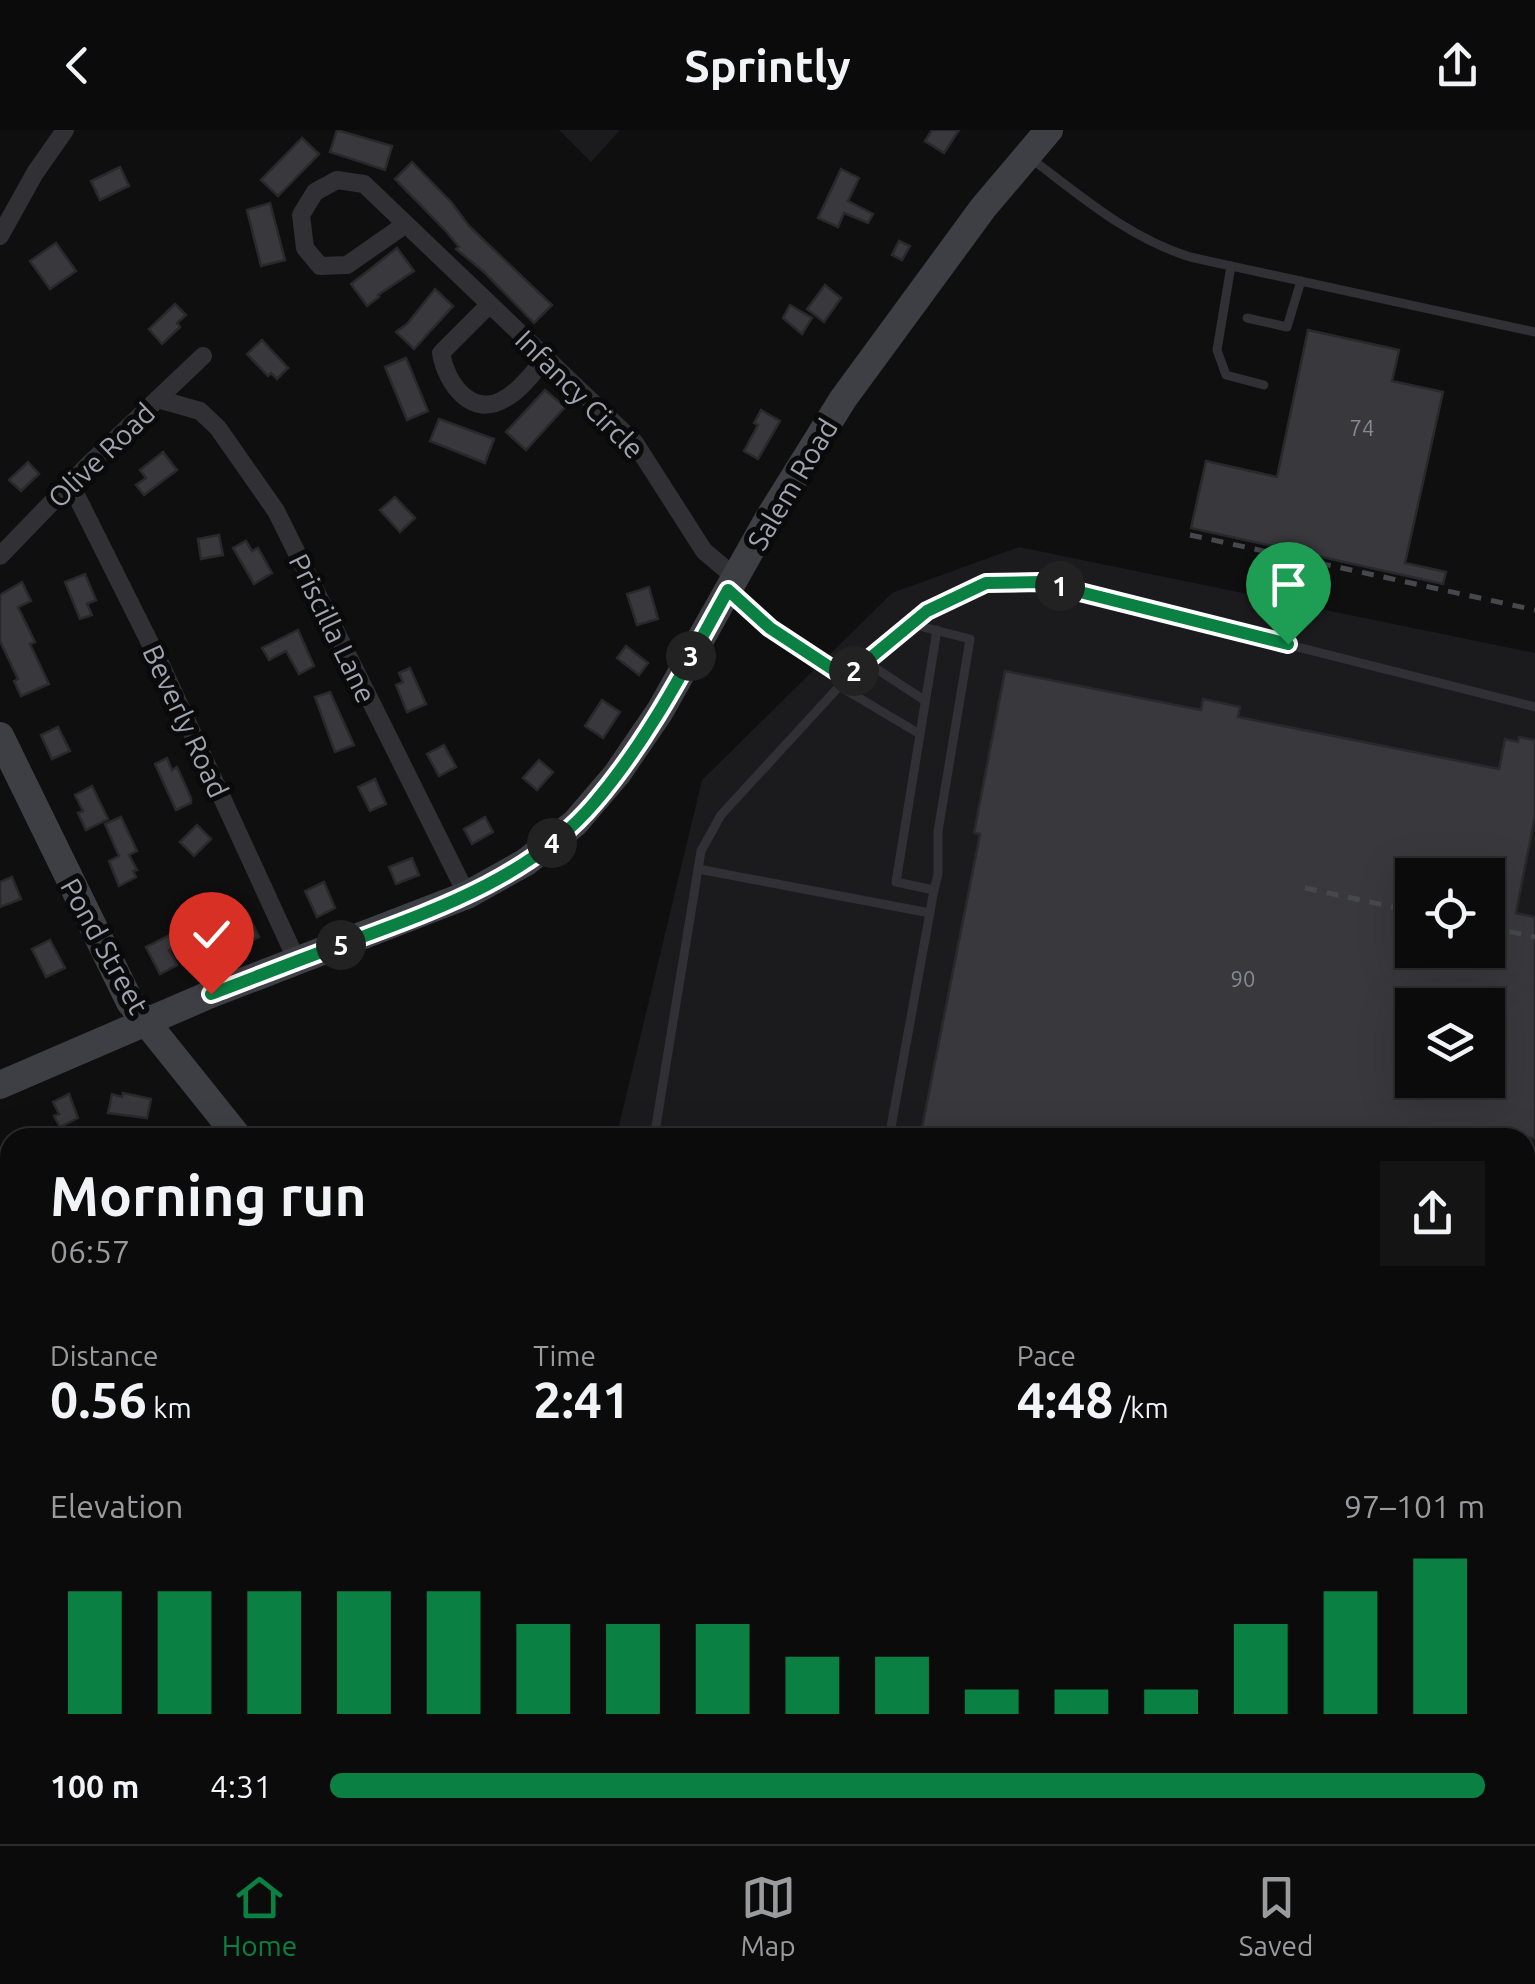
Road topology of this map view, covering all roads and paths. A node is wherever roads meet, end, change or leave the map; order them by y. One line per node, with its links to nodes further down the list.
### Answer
1 (66, 130): 5 (street)
2 (1049, 130): 3 (main road, Salem Road)
3 (1026, 155): 6 (lane); 17 (main road, Salem Road)
4 (406, 224): 4 (street, Infancy Circle); 8 (street, Infancy Circle)
5 (0, 236)
6 (1232, 266): 7 (lane); 13 (lane)
7 (1300, 281): 9 (lane); 10 (lane)
8 (489, 305): 12 (street, Infancy Circle); 12 (street)
9 (1248, 318)
10 (1535, 332)
11 (203, 356): 14 (street, Olive Road)
12 (546, 358): 17 (street, Infancy Circle)
13 (1264, 385)
14 (158, 398): 15 (street, Olive Road); 28 (street, Priscilla Lane)
15 (70, 483): 16 (street, Olive Road); 30 (street, Beverly Road)
16 (0, 556)
17 (732, 584): 21 (lane); 28 (main road, Salem Road)
18 (911, 624): 19 (lane); 20 (lane); 23 (lane)
19 (937, 630): 22 (lane); 27 (lane)
20 (866, 662): 21 (lane); 22 (lane)
21 (843, 682): 24 (lane); 26 (lane)
22 (924, 700): 24 (lane)
23 (1535, 707)
24 (918, 733): 27 (lane)
25 (0, 736): 31 (main road, Pond Street)
26 (698, 869): 29 (lane); 34 (lane)
27 (934, 890): 29 (lane)
28 (467, 896): 30 (main road, Salem Road)
29 (930, 912): 35 (lane)
30 (297, 961): 31 (main road, Salem Road)
31 (146, 1021): 32 (main road, Salem Road); 33 (main road, Pond Street)
32 (0, 1084)
33 (230, 1128)
34 (656, 1128)
35 (892, 1128)

